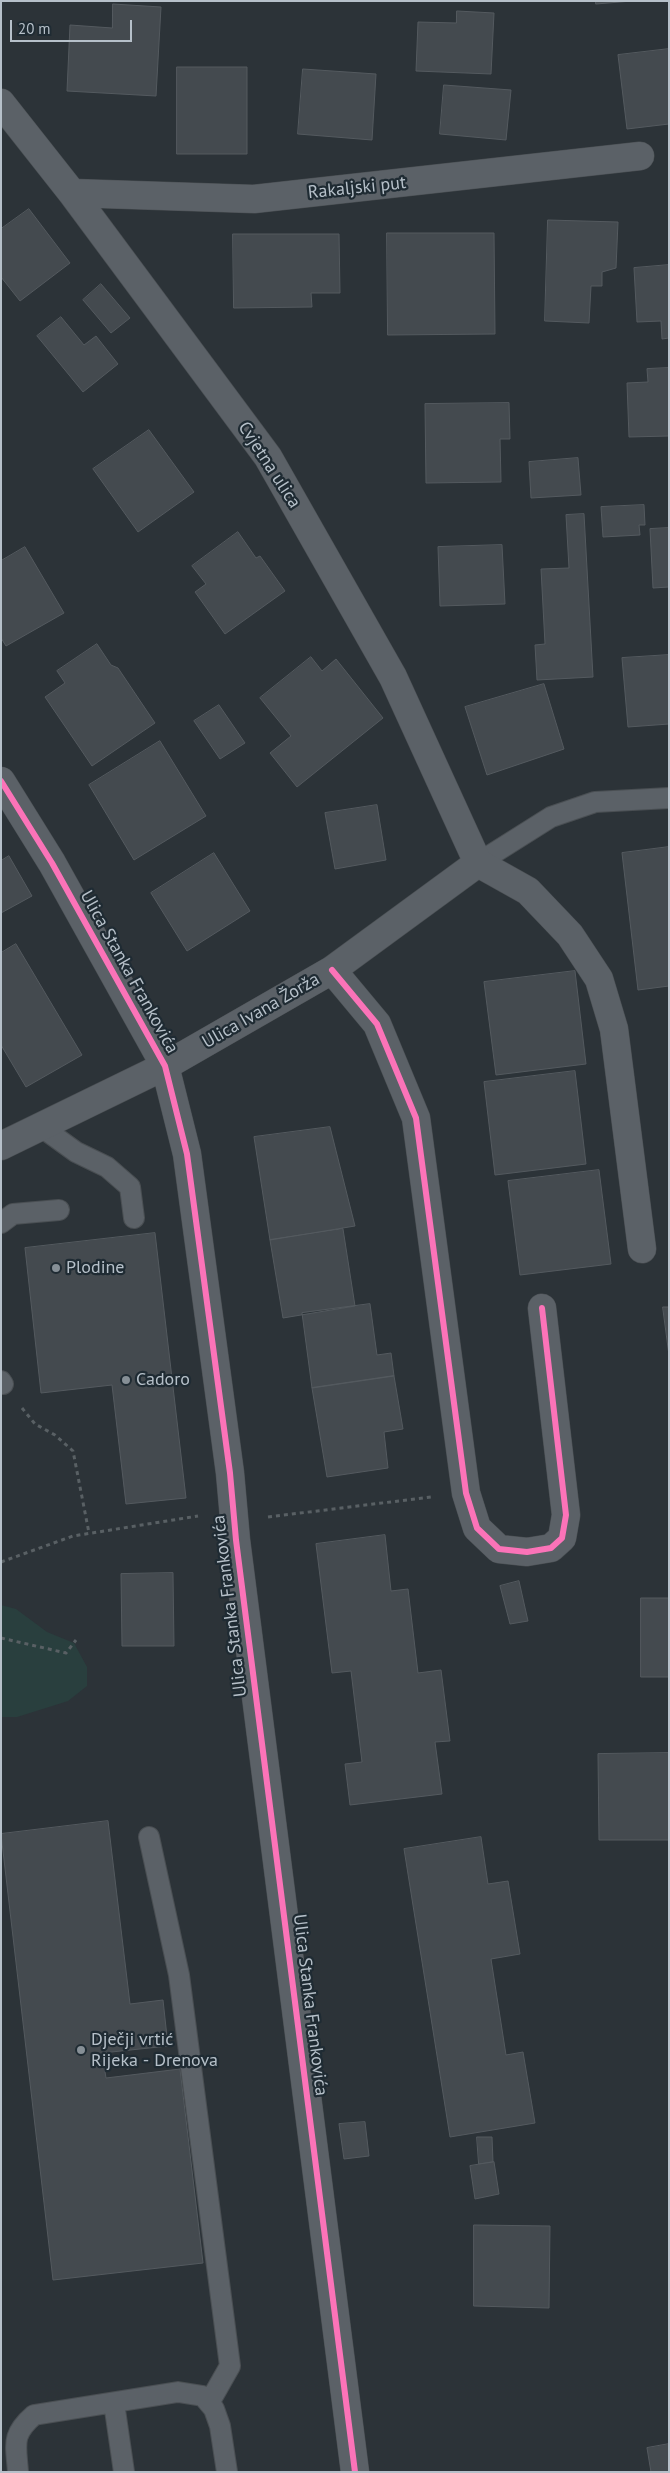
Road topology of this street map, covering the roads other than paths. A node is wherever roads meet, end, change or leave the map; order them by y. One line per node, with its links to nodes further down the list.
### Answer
1 (1, 103): 3 (street, Cvjetna ulica)
2 (640, 156): 3 (street, Rakaljski put)
3 (72, 193): 6 (street, Cvjetna ulica)
4 (1, 781): 8 (street, Ulica Stanka Frankovića)
5 (669, 798): 6 (lane)
6 (478, 862): 7 (street, Ulica Ivana Žorža); 14 (street)
7 (332, 970): 8 (street, Ulica Ivana Žorža); 15 (street)
8 (165, 1066): 9 (street, Ulica Ivana Žorža); 22 (street, Ulica Stanka Frankovića)
9 (40, 1126): 10 (street, Ulica Ivana Žorža); 12 (lane)
10 (1, 1146)
11 (60, 1210): 13 (lane)
12 (134, 1218)
13 (1, 1223)
14 (642, 1249)
15 (542, 1308)
16 (150, 1837): 18 (lane)
17 (114, 2403): 18 (lane); 19 (lane); 20 (lane)
18 (209, 2403): 21 (lane)
19 (18, 2472)
20 (124, 2472)
21 (227, 2472)
22 (355, 2472)

